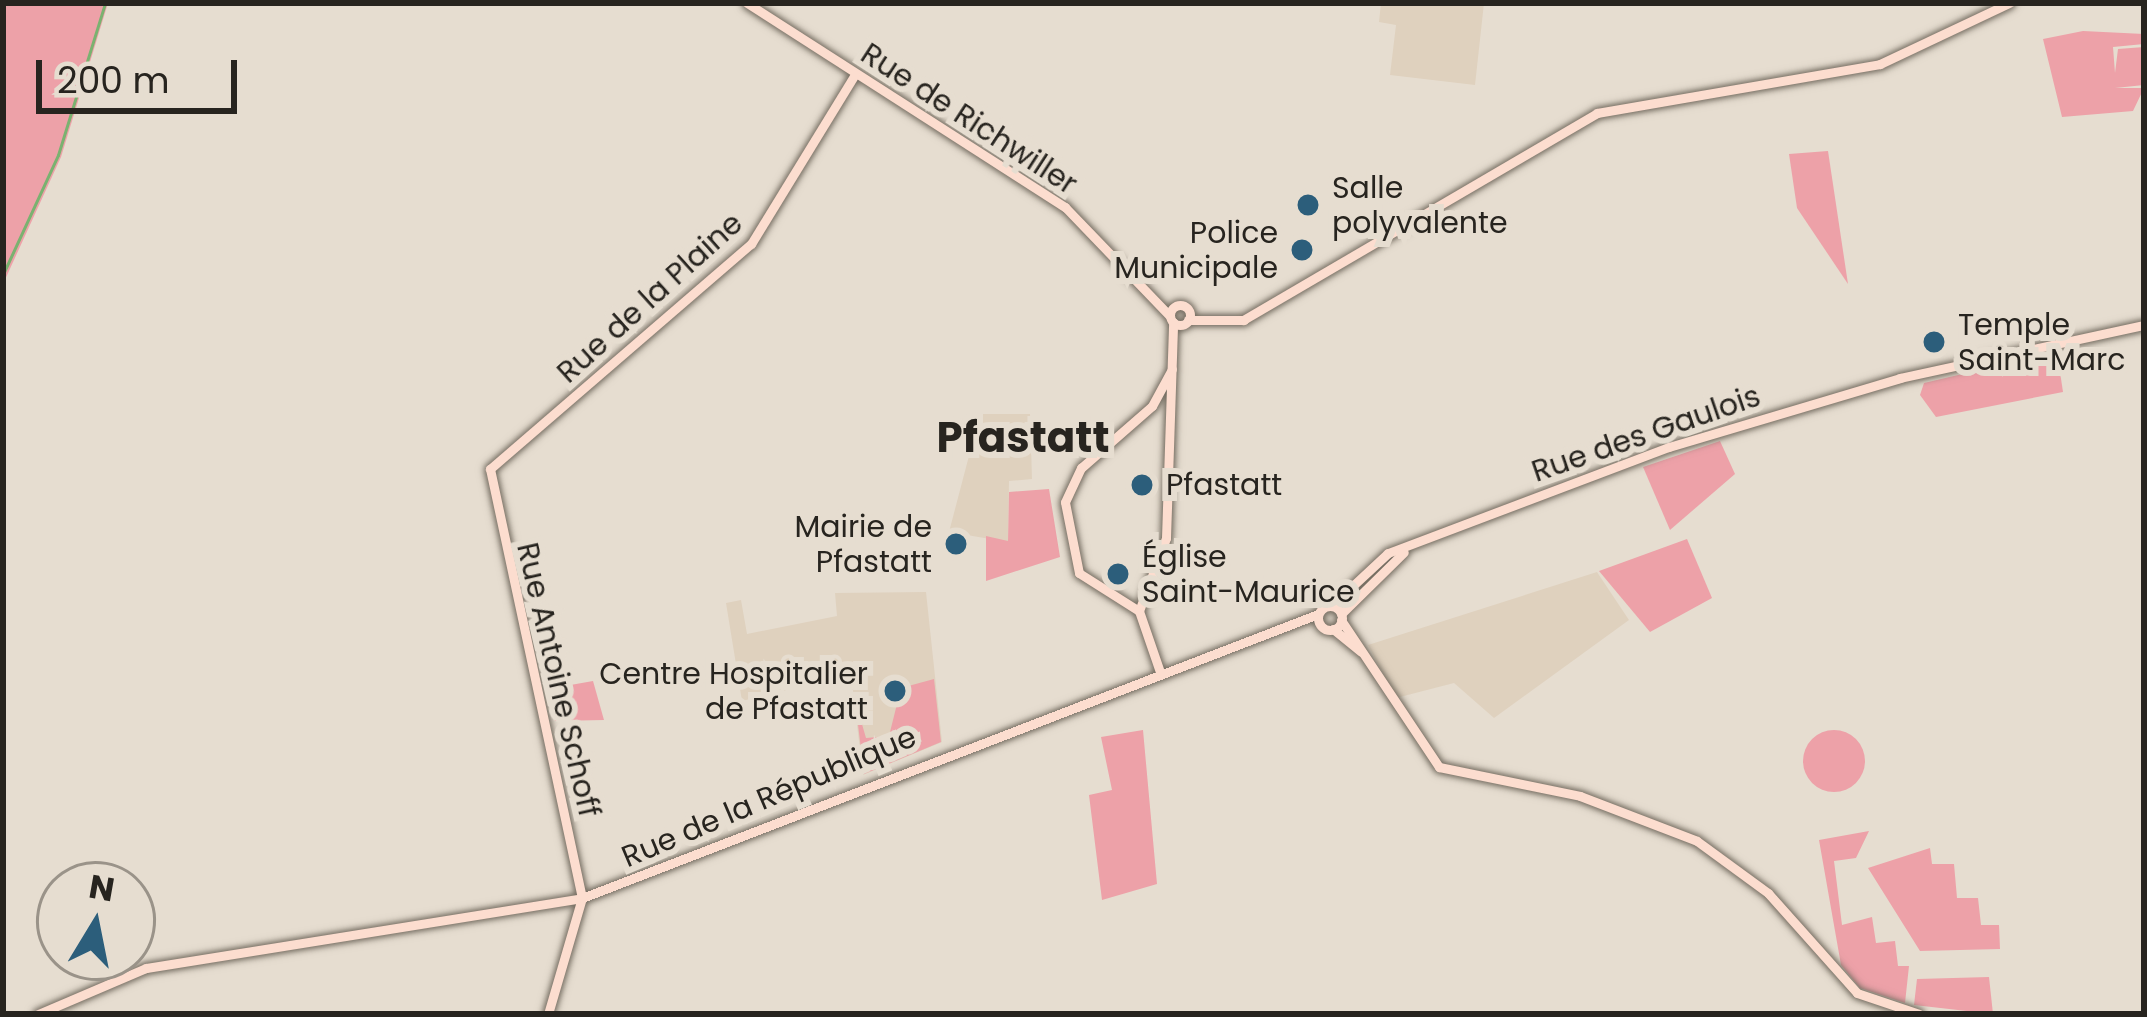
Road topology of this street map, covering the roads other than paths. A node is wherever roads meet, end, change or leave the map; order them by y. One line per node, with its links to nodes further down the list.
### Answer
1 (747, 3): 3 (main road, Rue de Richwiller)
2 (2009, 3): 4 (main road)
3 (855, 74): 4 (main road, Rue de Richwiller); 7 (main road, Rue de la Plaine)
4 (1180, 317): 6 (main road)
5 (2144, 325): 8 (main road, Rue des Gaulois)
6 (1172, 369): 10 (main road); 10 (main road)
7 (488, 474): 17 (main road, Rue Antoine Schoff)
8 (1412, 546): 9 (main road, Rue des Gaulois); 12 (main road, Rue des Gaulois)
9 (1331, 606): 11 (main road, Rue des Gaulois); 12 (main road)
10 (1139, 611): 14 (main road)
11 (1318, 614): 12 (main road); 13 (main road, Rue de la République)
12 (1334, 623): 13 (main road, Rue de la République); 20 (main road, Rue de la République)
13 (1306, 624): 15 (main road, Rue de la République)
14 (1149, 650): 15 (main road); 16 (main road)
15 (1160, 672): 16 (main road, Rue de la République)
16 (1147, 677): 17 (main road, Rue de la République)
17 (582, 898): 18 (main road, Rue de la République); 19 (main road)
18 (38, 1014)
19 (548, 1014)
20 (1919, 1014)

